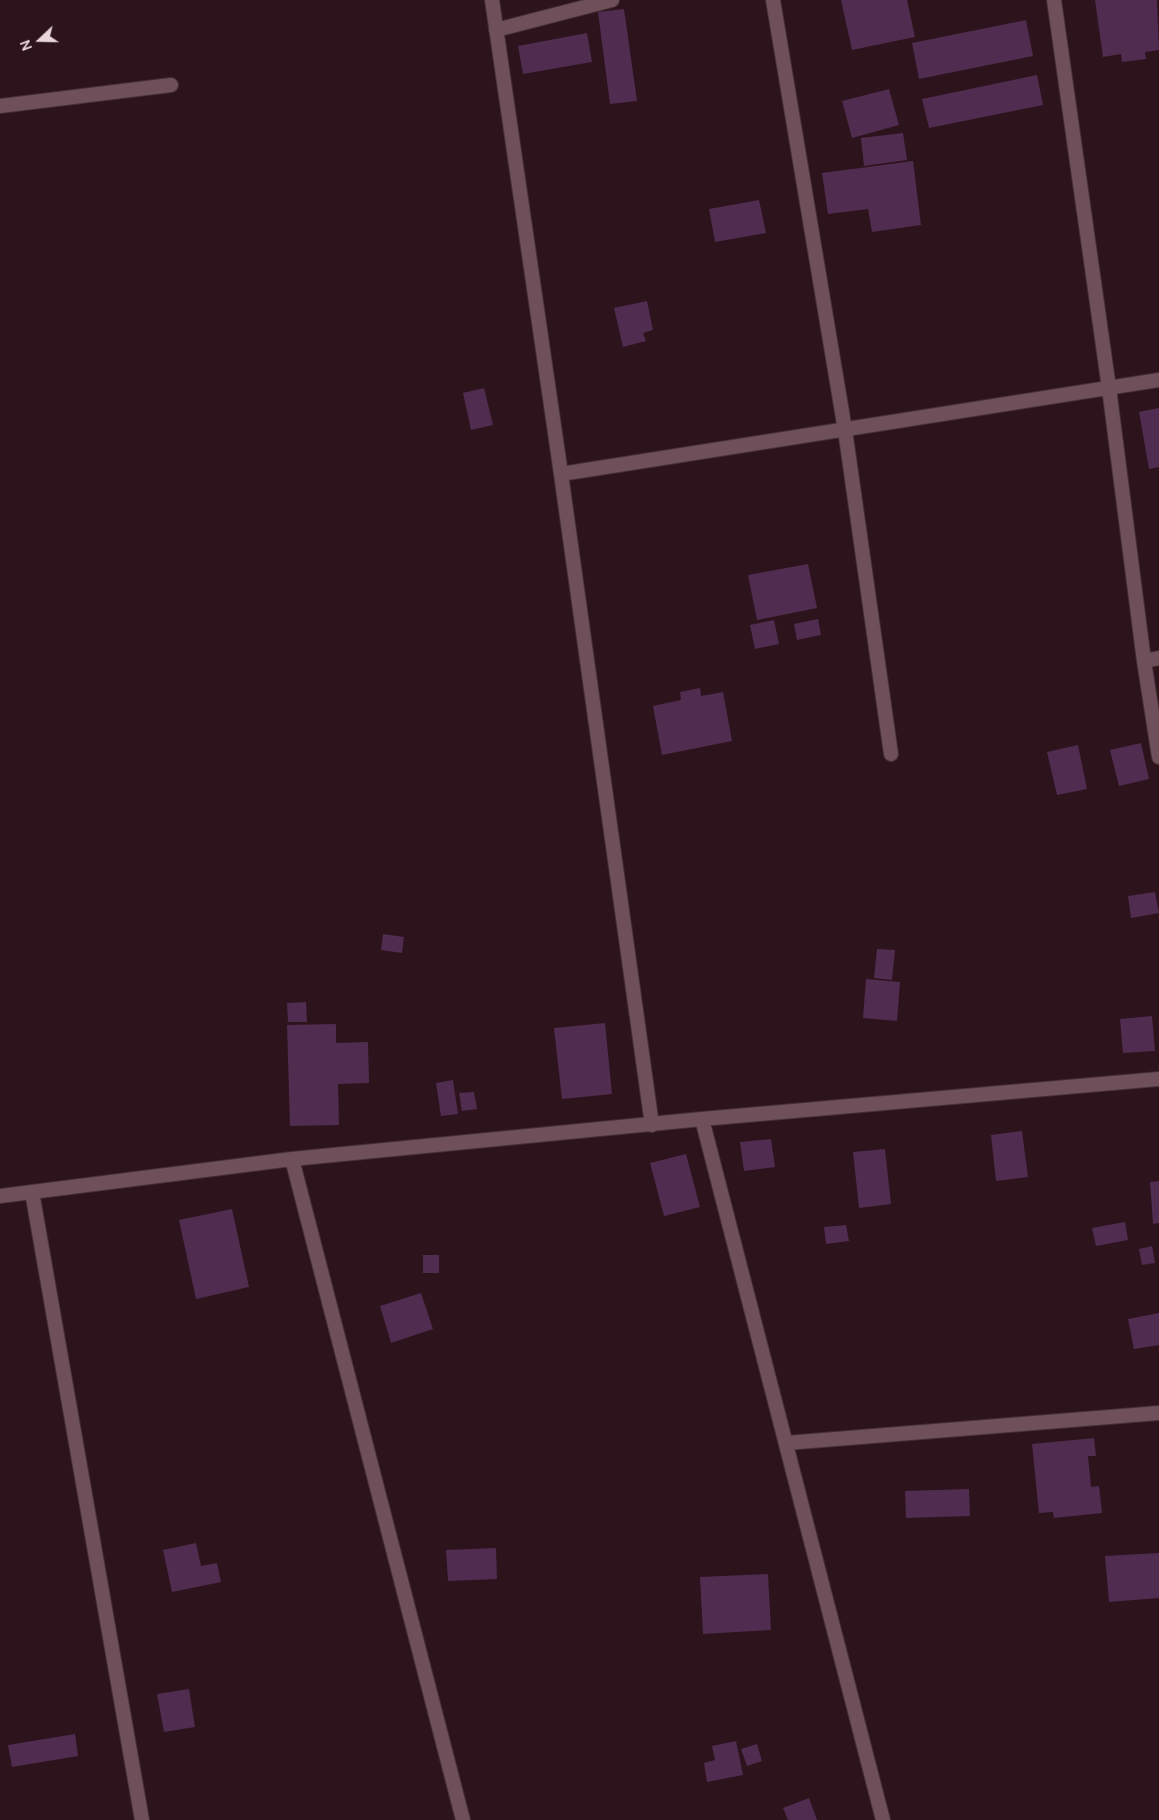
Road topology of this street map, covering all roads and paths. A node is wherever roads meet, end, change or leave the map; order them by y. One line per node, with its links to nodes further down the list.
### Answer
1 (492, 0): 5 (street)
2 (612, 0): 5 (street)
3 (772, 0): 10 (street)
4 (1054, 0): 9 (street)
5 (496, 30): 11 (street)
6 (172, 85): 7 (street)
7 (0, 106)
8 (1159, 380): 9 (street)
9 (1109, 388): 10 (street); 13 (street)
10 (845, 430): 11 (street); 14 (street)
11 (561, 474): 18 (street)
12 (1159, 658): 13 (street)
13 (1144, 661): 15 (street)
14 (891, 754)
15 (1159, 758)
16 (1159, 1079): 17 (street)
17 (702, 1120): 18 (street); 23 (street)
18 (652, 1125): 19 (street)
19 (292, 1159): 20 (street); 25 (street)
20 (32, 1192): 21 (street); 24 (street)
21 (0, 1196)
22 (1159, 1413): 23 (street)
23 (786, 1443): 26 (street)
24 (142, 1820)
25 (463, 1820)
26 (883, 1820)

